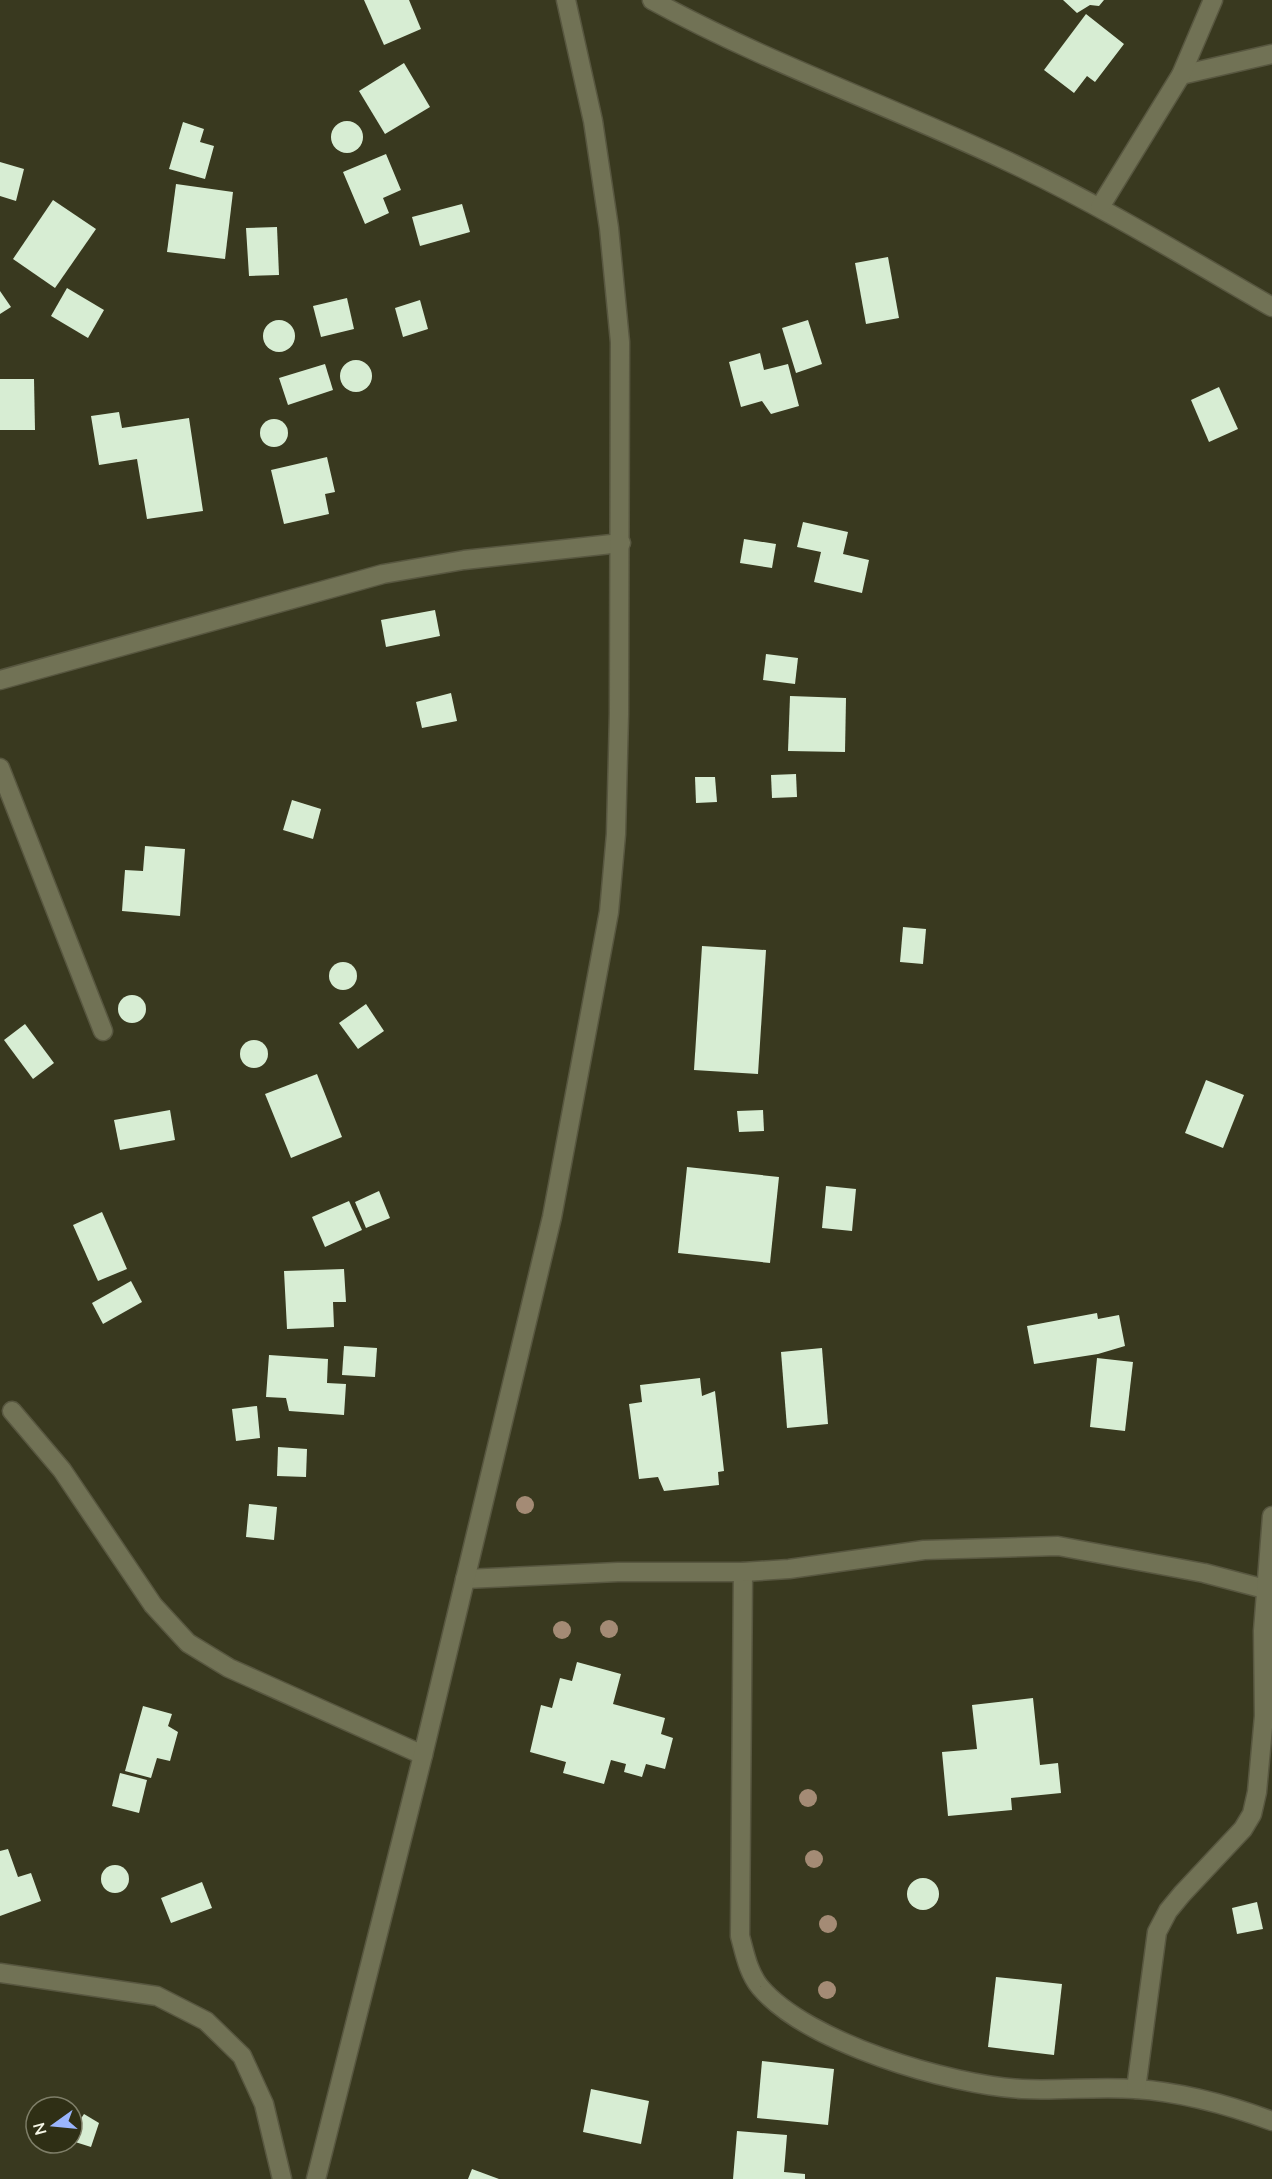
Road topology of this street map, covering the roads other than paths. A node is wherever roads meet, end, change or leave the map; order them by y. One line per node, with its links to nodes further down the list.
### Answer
1 (566, 0): 8 (street)
2 (652, 0): 6 (street)
3 (1214, 0): 5 (street)
4 (1272, 54): 5 (street)
5 (1181, 75): 6 (street)
6 (1100, 207): 7 (street)
7 (1272, 307)
8 (621, 543): 9 (street); 15 (street)
9 (0, 680)
10 (0, 768): 11 (street)
11 (103, 1031)
12 (12, 1411): 17 (street)
13 (1272, 1516): 16 (street)
14 (743, 1572): 15 (street); 16 (street); 19 (street)
15 (465, 1579): 17 (street)
16 (1265, 1589): 19 (street)
17 (423, 1755): 22 (street)
18 (0, 1973): 21 (street)
19 (1136, 2089): 20 (street)
20 (1272, 2121)
21 (282, 2179)
22 (316, 2179)

